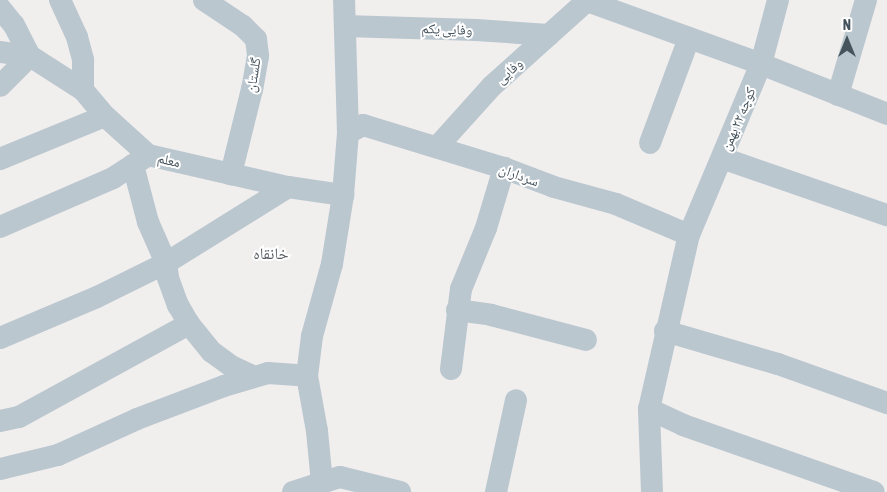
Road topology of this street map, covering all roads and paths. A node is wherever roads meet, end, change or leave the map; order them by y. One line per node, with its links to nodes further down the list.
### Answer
1 (60, 0): 15 (street)
2 (204, 0): 26 (street, گلستان)
3 (344, 0): 8 (street)
4 (587, 0): 9 (street, وفایی); 10 (street)
5 (778, 0): 13 (street, کوچه ۲۲ بهمن)
6 (866, 0): 16 (street)
7 (0, 8): 12 (street)
8 (345, 26): 9 (street, وفایی یکم); 19 (street)
9 (549, 35): 21 (street, وفایی)
10 (689, 38): 13 (street); 20 (street)
11 (0, 52): 12 (street, معلم)
12 (30, 56): 14 (street); 15 (street, معلم)
13 (761, 64): 16 (street); 22 (street, کوچه ۲۲ بهمن)
14 (0, 86)
15 (83, 90): 18 (street, معلم)
16 (838, 95): 17 (street)
17 (887, 114)
18 (105, 116): 23 (street); 24 (street, معلم)
19 (348, 133): 21 (street, سرداران); 28 (street)
20 (650, 143)
21 (437, 148): 25 (street, سرداران)
22 (722, 158): 29 (street); 31 (street, کوچه ۲۲ بهمن)
23 (0, 159)
24 (140, 160): 26 (street, معلم); 30 (street); 32 (street)
25 (504, 168): 31 (street, سرداران); 33 (street)
26 (231, 174): 27 (street, معلم)
27 (288, 187): 28 (street, معلم); 32 (street)
28 (342, 195): 39 (street)
29 (887, 215)
30 (0, 228)
31 (689, 235): 35 (street, کوچه ۲۲ بهمن)
32 (166, 263): 34 (street); 36 (street)
33 (458, 310): 37 (street); 38 (street)
34 (189, 324): 40 (street); 44 (street)
35 (665, 331): 42 (street); 43 (street, کوچه ۲۲ بهمن)
36 (0, 338)
37 (586, 340)
38 (451, 369)
39 (307, 376): 40 (street); 46 (street)
40 (254, 377): 45 (street)
41 (516, 400): 49 (street)
42 (887, 403)
43 (649, 409): 50 (street, کوچه ۲۲ بهمن); 51 (street)
44 (0, 420)
45 (0, 469)
46 (326, 488): 47 (street); 48 (street)
47 (293, 492)
48 (400, 492)
49 (496, 492)
50 (652, 492)
51 (874, 492)

